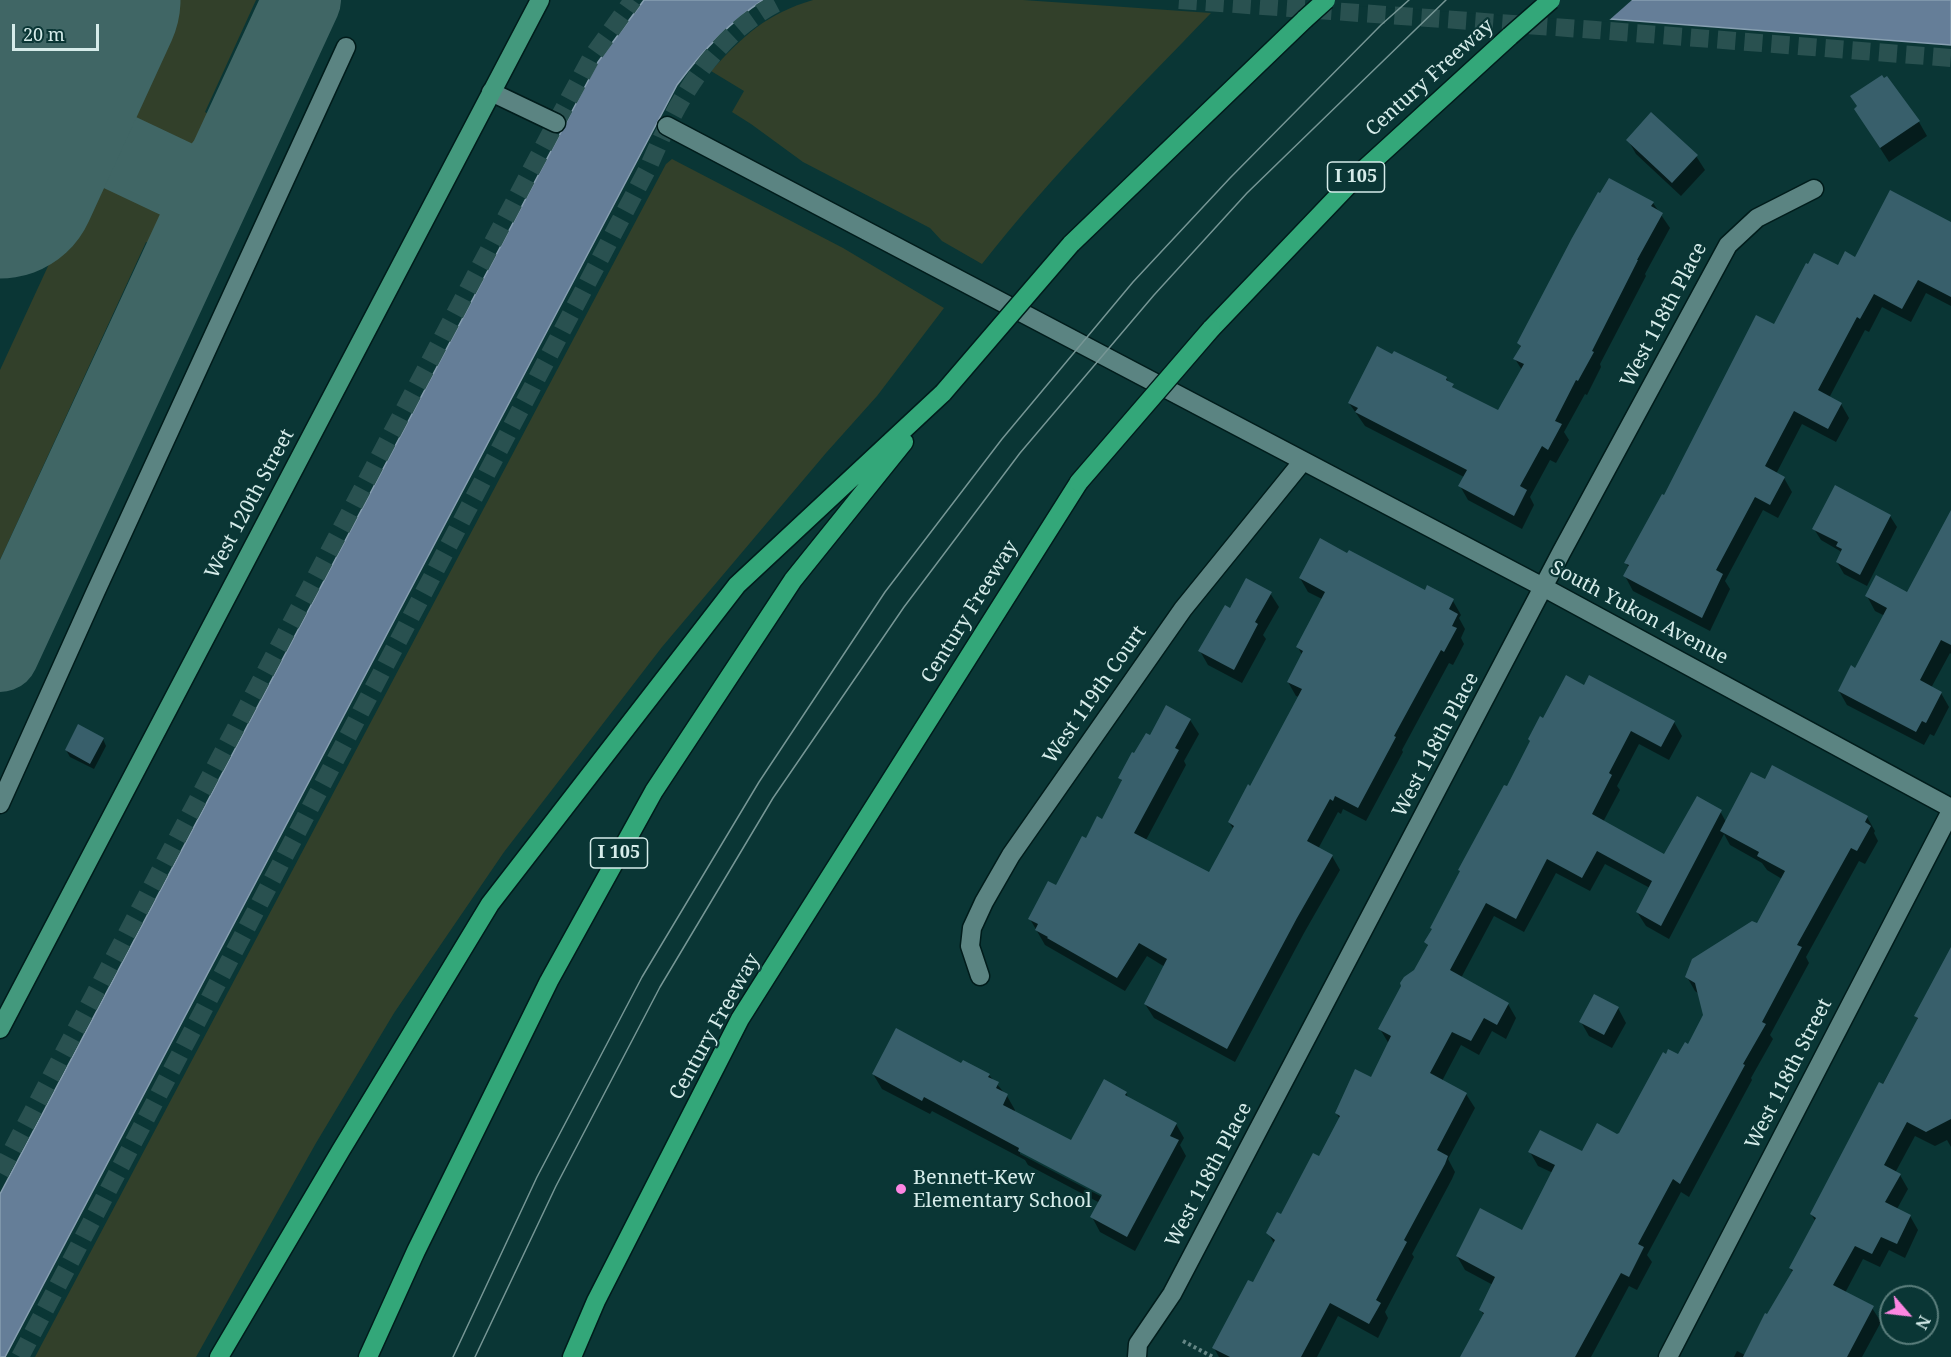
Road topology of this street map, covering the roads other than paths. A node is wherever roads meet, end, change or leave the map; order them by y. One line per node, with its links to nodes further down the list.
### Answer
1 (540, 0): 5 (main road, West 120th Street)
2 (1326, 0): 9 (highway, I 105, bridge)
3 (1551, 0): 18 (highway, Century Freeway / I 105, bridge)
4 (346, 47): 12 (street)
5 (491, 92): 6 (street); 15 (main road, West 120th Street)
6 (556, 123)
7 (667, 126): 10 (street, South Yukon Avenue)
8 (1814, 189): 11 (street, West 118th Place)
9 (943, 393): 16 (highway); 17 (highway, I 105)
10 (1303, 461): 11 (street, South Yukon Avenue); 14 (street, West 119th Court)
11 (1543, 587): 13 (street, South Yukon Avenue); 19 (street, West 118th Place)
12 (0, 804)
13 (1951, 810): 20 (street, West 118th Street)
14 (980, 976)
15 (0, 1029)
16 (219, 1357)
17 (368, 1357)
18 (572, 1357)
19 (1137, 1357)
20 (1668, 1357)

